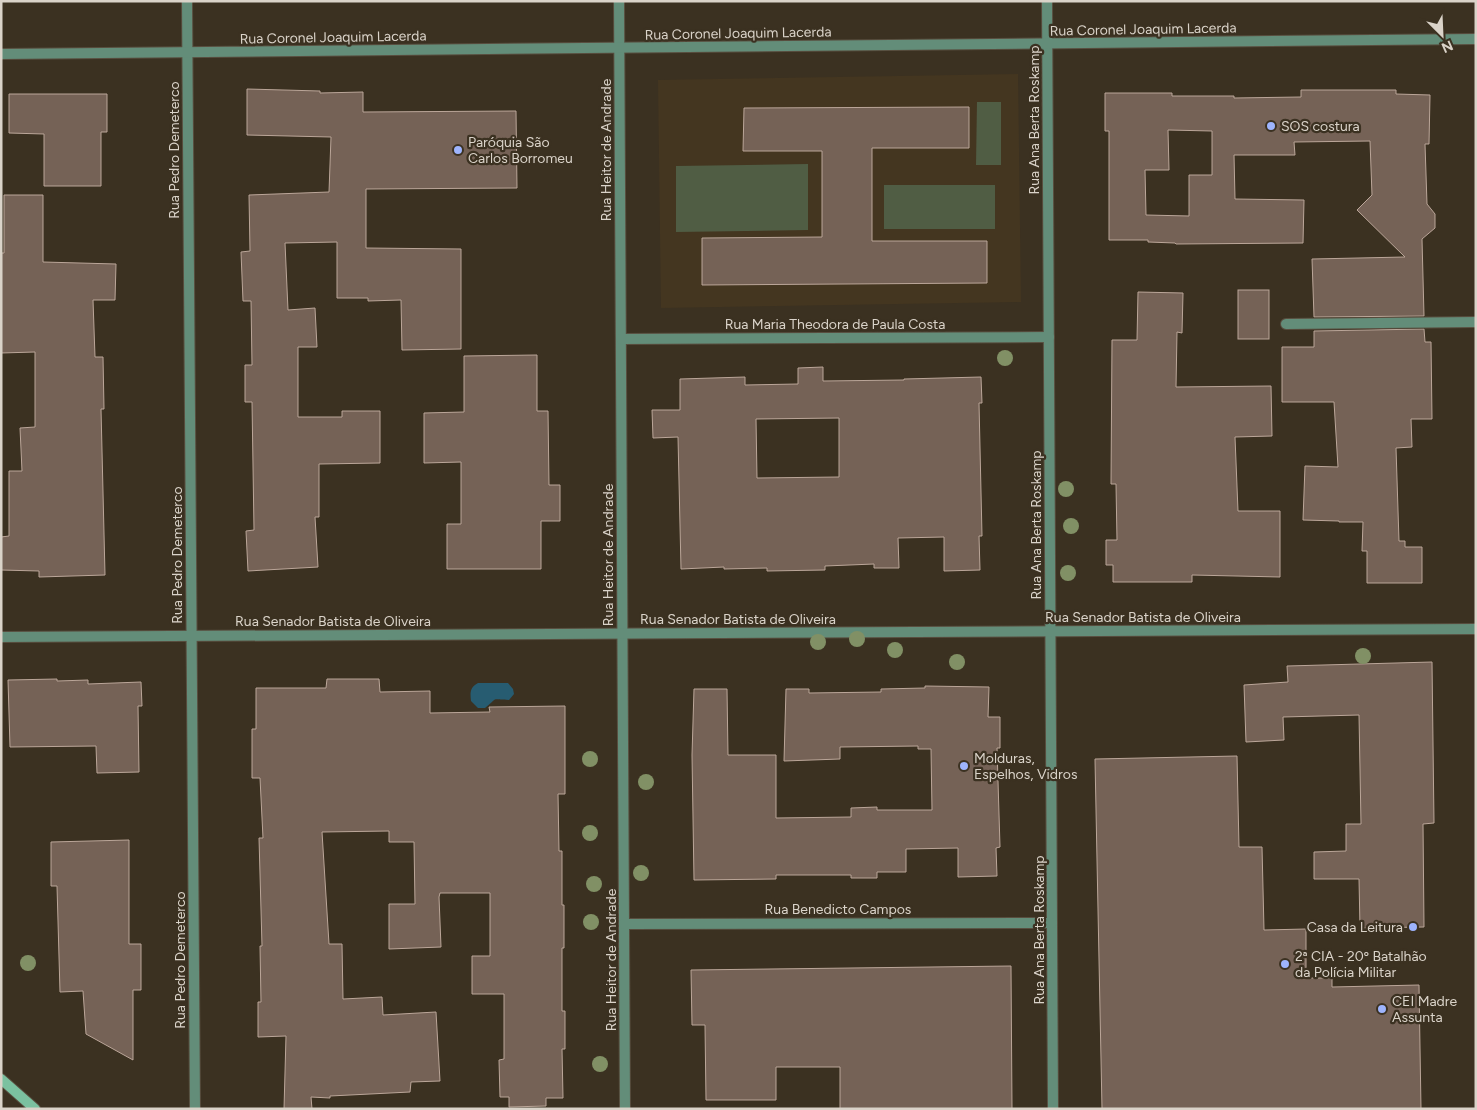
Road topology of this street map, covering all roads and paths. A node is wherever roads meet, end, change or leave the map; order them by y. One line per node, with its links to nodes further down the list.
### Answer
1 (187, 1): 7 (street, Rua Pedro Demeterco)
2 (619, 1): 6 (street, Rua Heitor de Andrade)
3 (1047, 1): 5 (street, Rua Ana Berta Roskamp)
4 (1476, 40): 5 (street, Rua Coronel Joaquim Lacerda)
5 (1047, 44): 6 (street, Rua Coronel Joaquim Lacerda); 11 (street, Rua Ana Berta Roskamp)
6 (619, 48): 7 (street, Rua Coronel Joaquim Lacerda); 12 (street, Rua Heitor de Andrade)
7 (188, 52): 8 (street, Rua Coronel Joaquim Lacerda); 16 (street, Rua Pedro Demeterco)
8 (1, 54)
9 (1476, 322): 10 (street)
10 (1286, 324)
11 (1049, 336): 12 (street, Rua Maria Theodora de Paula Costa); 14 (street, Rua Ana Berta Roskamp)
12 (621, 339): 15 (street, Rua Heitor de Andrade)
13 (1476, 628): 14 (street, Rua Senador Batista de Oliveira)
14 (1051, 631): 15 (street, Rua Senador Batista de Oliveira); 18 (street, Rua Ana Berta Roskamp)
15 (623, 634): 16 (street, Rua Senador Batista de Oliveira); 19 (street, Rua Heitor de Andrade)
16 (191, 636): 17 (street, Rua Senador Batista de Oliveira); 22 (street, Rua Pedro Demeterco)
17 (1, 637)
18 (1052, 923): 19 (street, Rua Benedicto Campos); 24 (street, Rua Ana Berta Roskamp)
19 (624, 924): 23 (street, Rua Heitor de Andrade)
20 (1, 1078): 21 (main road)
21 (35, 1109)
22 (195, 1109)
23 (625, 1109)
24 (1054, 1109)

